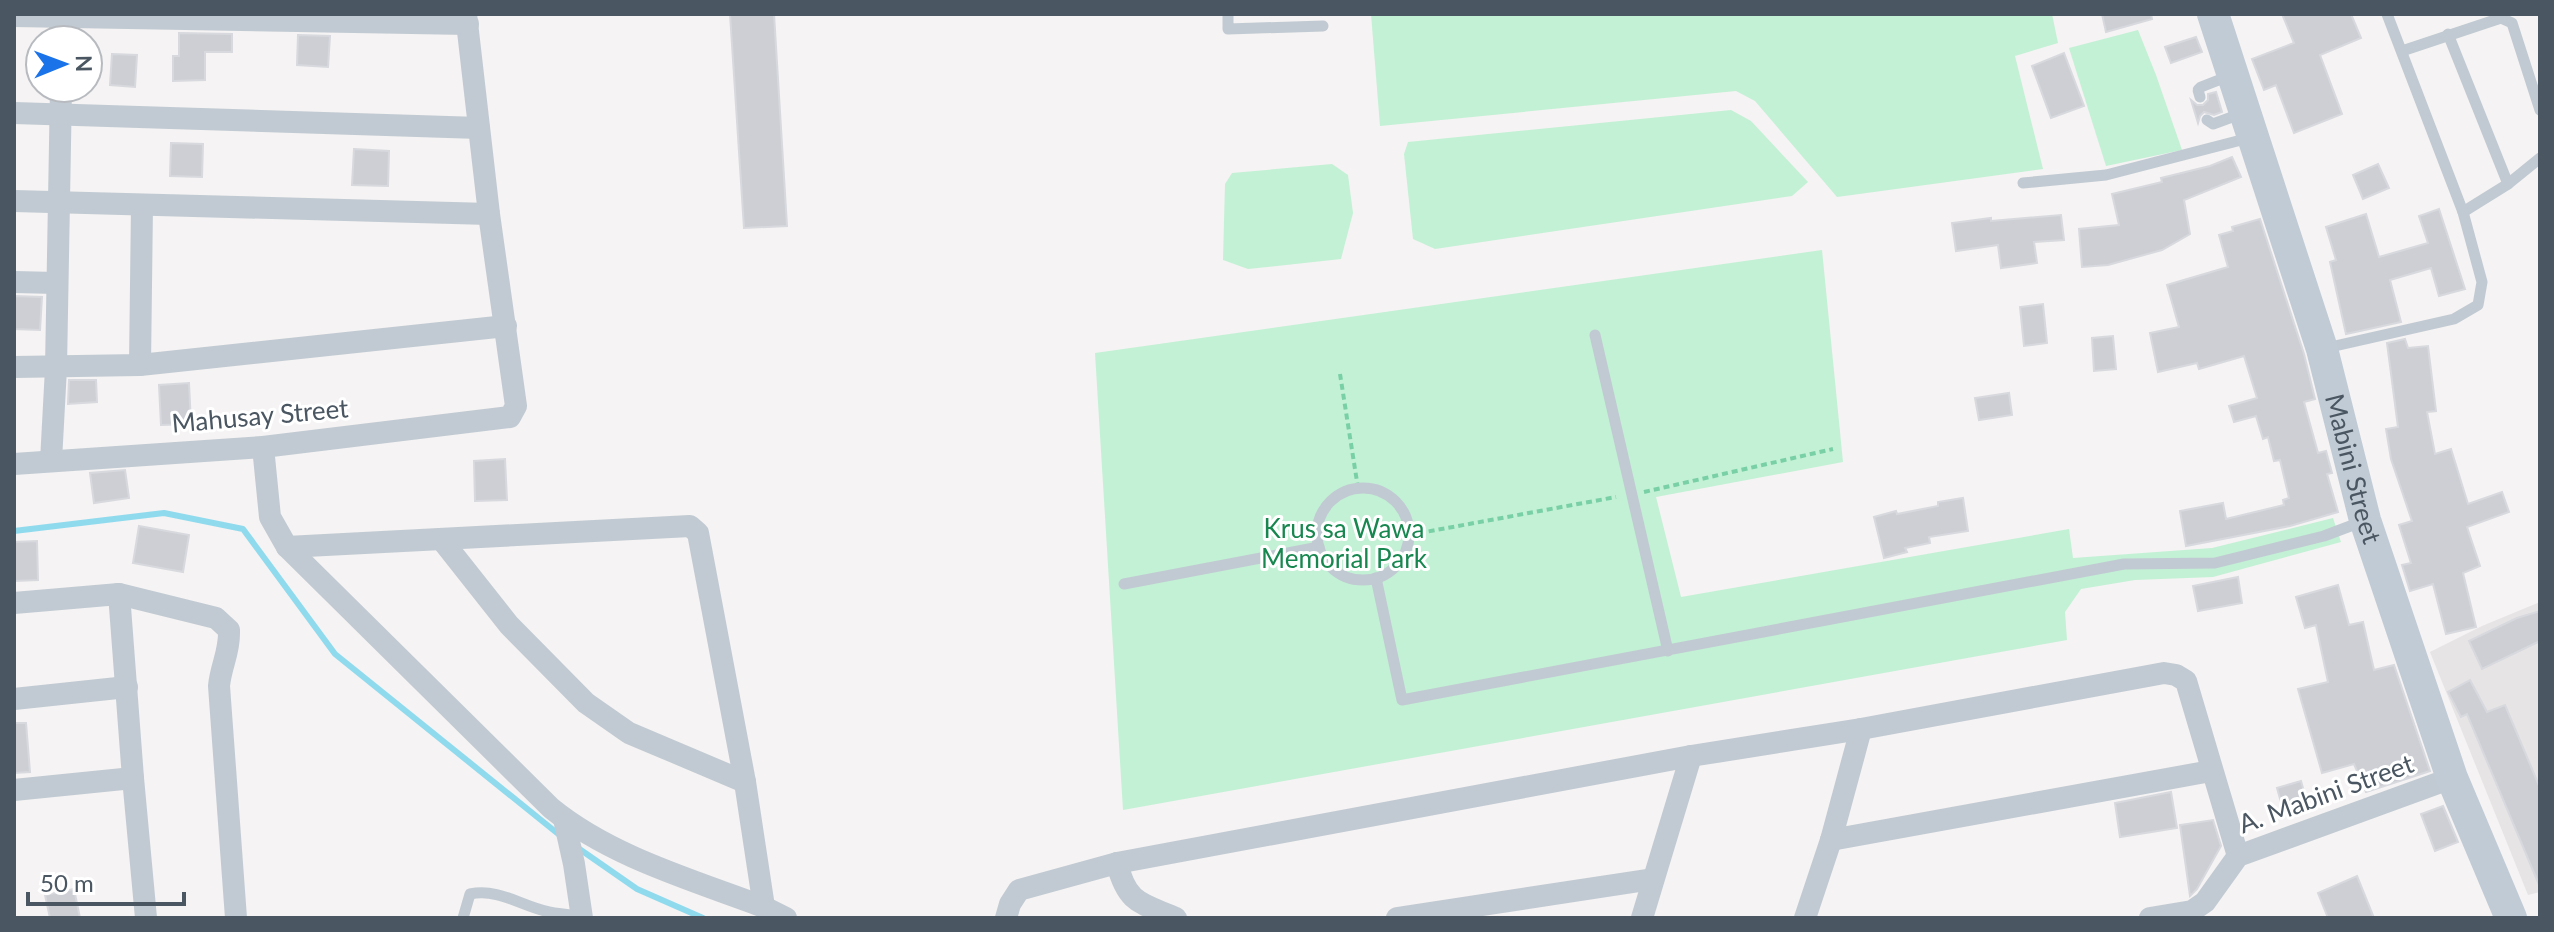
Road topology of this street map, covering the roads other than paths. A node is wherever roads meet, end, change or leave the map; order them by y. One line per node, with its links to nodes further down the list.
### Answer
1 (1228, 14): 9 (lane)
2 (2213, 14): 12 (main road, Mabini Street)
3 (2387, 14): 11 (lane)
4 (14, 16): 7 (street)
5 (150, 16): 6 (street); 8 (street)
6 (467, 19): 20 (street)
7 (42, 24)
8 (95, 24)
9 (1323, 26)
10 (2448, 34): 11 (lane); 15 (lane); 23 (lane)
11 (2402, 51): 27 (lane)
12 (2233, 74): 13 (lane); 19 (main road, Mabini Street)
13 (2200, 97)
14 (61, 104): 17 (street)
15 (2540, 110)
16 (14, 113): 17 (street)
17 (61, 115): 20 (street); 25 (street)
18 (2207, 120): 19 (lane)
19 (2250, 125): 22 (lane); 33 (main road, Mabini Street)
20 (479, 128): 28 (street)
21 (2540, 158): 23 (lane)
22 (2023, 183)
23 (2508, 184): 27 (lane)
24 (14, 201): 25 (street)
25 (58, 203): 26 (street); 30 (street)
26 (142, 205): 28 (street); 34 (street)
27 (2463, 212): 33 (lane)
28 (489, 214): 31 (street)
29 (14, 282): 30 (street)
30 (56, 283): 36 (street)
31 (506, 326): 34 (street); 37 (street, Mahusay Street)
32 (1595, 335): 48 (lane)
33 (2322, 349): 40 (main road, Mabini Street)
34 (140, 365): 36 (street)
35 (14, 367): 36 (street)
36 (56, 368): 38 (street)
37 (263, 447): 38 (street, Mahusay Street); 42 (street)
38 (51, 461): 39 (street, Mahusay Street)
39 (14, 464)
40 (2365, 520): 48 (lane); 55 (main road, Mabini Street)
41 (441, 539): 42 (street); 56 (street); 56 (street)
42 (287, 547): 58 (street)
43 (1319, 547): 44 (lane); 44 (lane); 45 (lane)
44 (1376, 578): 48 (lane)
45 (1124, 584)
46 (119, 594): 47 (street); 49 (street); 66 (street)
47 (14, 603)
48 (1668, 651)
49 (127, 687): 50 (street); 54 (street)
50 (14, 699)
51 (1861, 729): 52 (street); 53 (street); 59 (street)
52 (1691, 756): 61 (street); 62 (street)
53 (2211, 771): 59 (street); 60 (street)
54 (133, 778): 57 (street); 65 (street)
55 (2452, 778): 60 (street, A. Mabini Street); 75 (main road, Mabini Street)
56 (745, 782): 63 (street)
57 (14, 790)
58 (566, 823): 63 (street); 64 (street)
59 (1831, 840): 73 (street)
60 (2238, 856): 74 (street, A. Mabini Street)
61 (1117, 863): 69 (street); 70 (street)
62 (1653, 879): 71 (street); 72 (street)
63 (764, 907): 68 (street)
64 (581, 917): 67 (lane)
65 (146, 918)
66 (236, 918)
67 (463, 918)
68 (786, 918)
69 (1006, 918)
70 (1176, 918)
71 (1397, 918)
72 (1642, 918)
73 (1805, 918)
74 (2150, 918)
75 (2511, 918)

